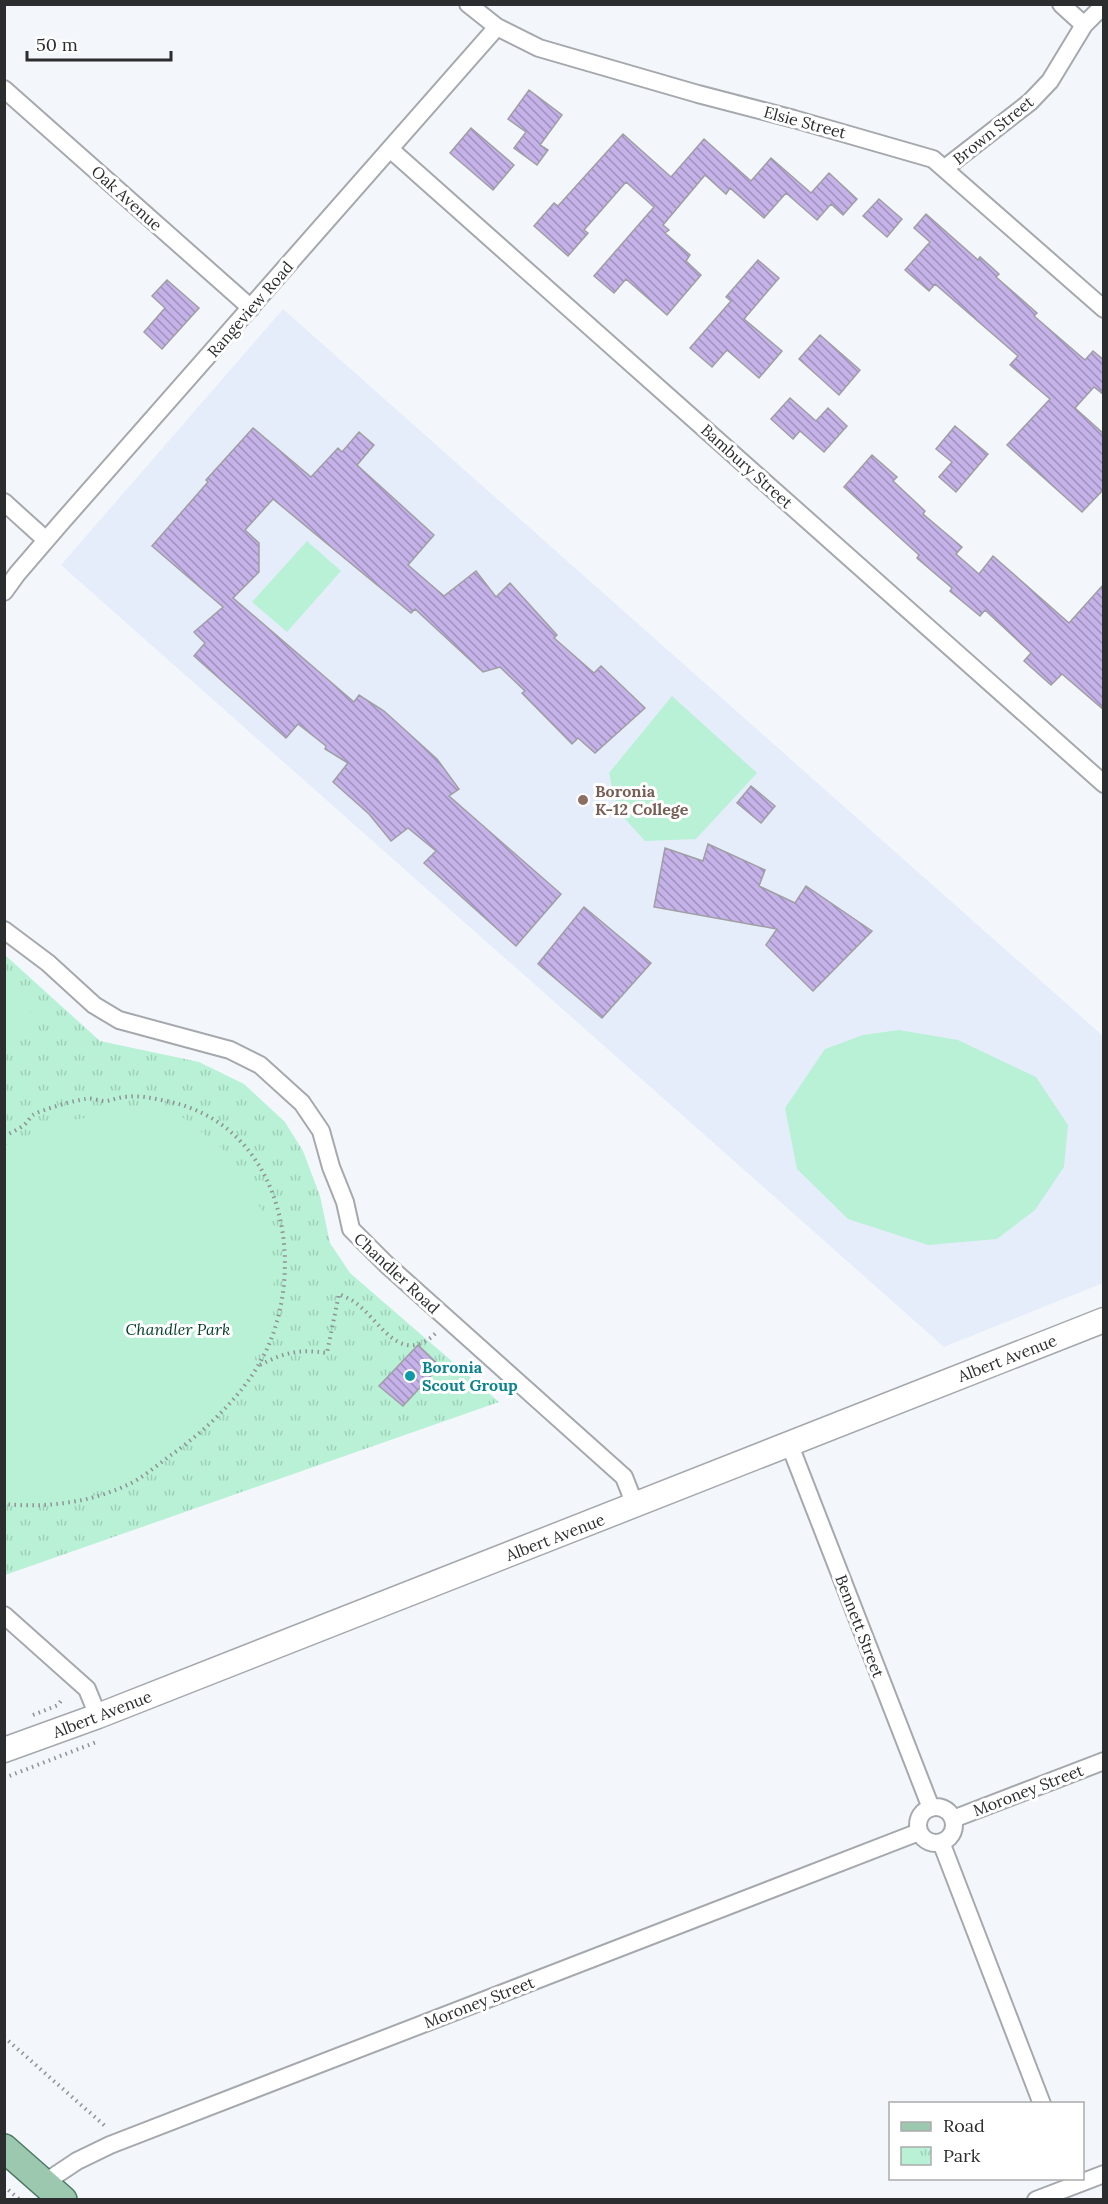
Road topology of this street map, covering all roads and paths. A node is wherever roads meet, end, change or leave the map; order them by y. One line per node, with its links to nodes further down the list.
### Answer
1 (468, 4): 5 (street, Elsie Street)
2 (1061, 4): 4 (street)
3 (1104, 5): 4 (street, Brown Street)
4 (1084, 25): 8 (street, Brown Street)
5 (497, 27): 7 (street, Rangeview Road); 8 (street, Elsie Street)
6 (4, 89): 9 (street, Oak Avenue)
7 (390, 149): 9 (street, Rangeview Road); 14 (street, Bambury Street)
8 (945, 168): 10 (street, Elsie Street)
9 (250, 308): 12 (street, Rangeview Road)
10 (1104, 309)
11 (4, 502): 12 (street)
12 (46, 540): 13 (street, Rangeview Road)
13 (4, 592)
14 (1104, 784)
15 (4, 930): 18 (street, Chandler Road)
16 (4, 1136): 19 (path)
17 (1104, 1320): 20 (main road, Albert Avenue)
18 (448, 1321): 19 (path); 22 (street, Chandler Road)
19 (259, 1365): 21 (path)
20 (789, 1443): 22 (main road, Albert Avenue); 29 (street, Bennett Street)
21 (4, 1504)
22 (635, 1505): 25 (main road, Albert Avenue)
23 (4, 1615): 25 (street)
24 (63, 1698): 26 (path)
25 (98, 1716): 27 (main road, Albert Avenue)
26 (26, 1718)
27 (4, 1750)
28 (1104, 1761): 30 (street, Moroney Street)
29 (931, 1808): 30 (street); 31 (street)
30 (952, 1819): 32 (street)
31 (919, 1832): 32 (street); 41 (street, Moroney Street)
32 (941, 1842): 34 (street)
33 (4, 2037): 35 (path)
34 (1042, 2102)
35 (105, 2126)
36 (4, 2148): 41 (main road)
37 (1104, 2174): 38 (street)
38 (1084, 2179)
39 (1072, 2182): 43 (street)
40 (4, 2186): 42 (path)
41 (53, 2191)
42 (20, 2199)
43 (1036, 2199)

